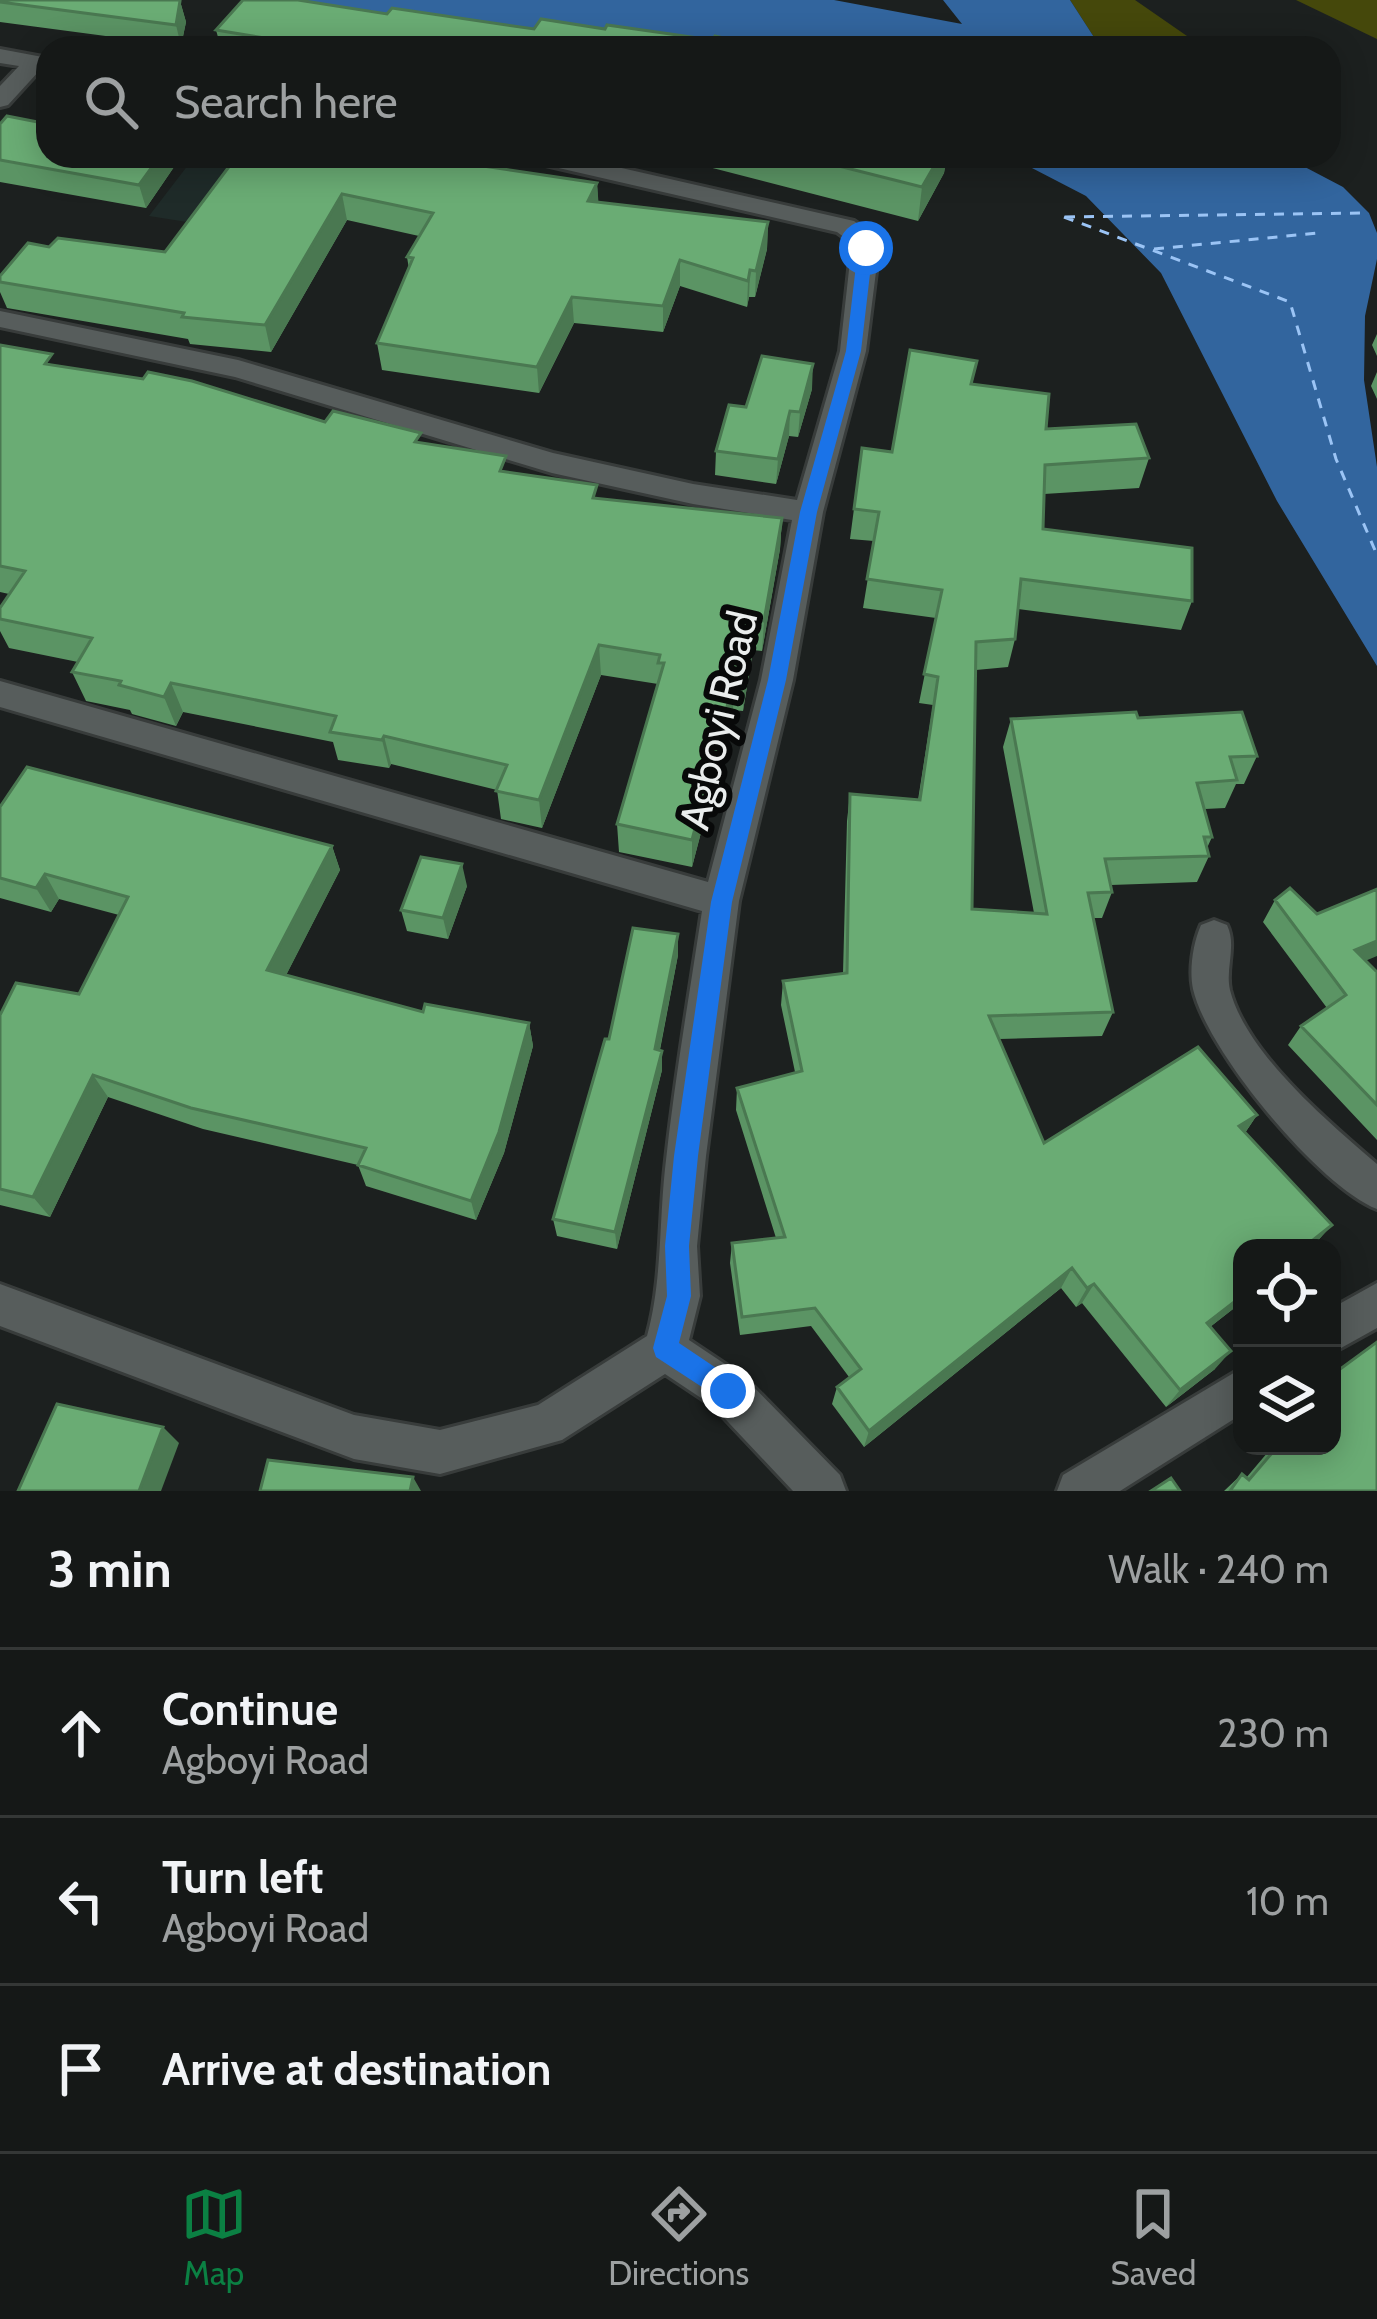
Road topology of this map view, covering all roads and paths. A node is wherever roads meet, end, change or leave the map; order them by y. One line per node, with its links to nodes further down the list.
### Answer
1 (0, 56): 2 (street)
2 (36, 64)
3 (36, 68): 4 (street)
4 (0, 100)
5 (590, 168): 7 (street, Agboyi Road)
6 (0, 319): 7 (street)
7 (808, 512): 9 (street, Agboyi Road)
8 (0, 694): 9 (street)
9 (722, 902): 15 (street, Agboyi Road)
10 (1214, 936): 11 (street)
11 (1377, 1190)
12 (1377, 1304): 14 (street)
13 (0, 1305): 15 (street)
14 (1341, 1326)
15 (665, 1348): 17 (street)
16 (1233, 1395): 18 (street)
17 (824, 1491)
18 (1079, 1491)

